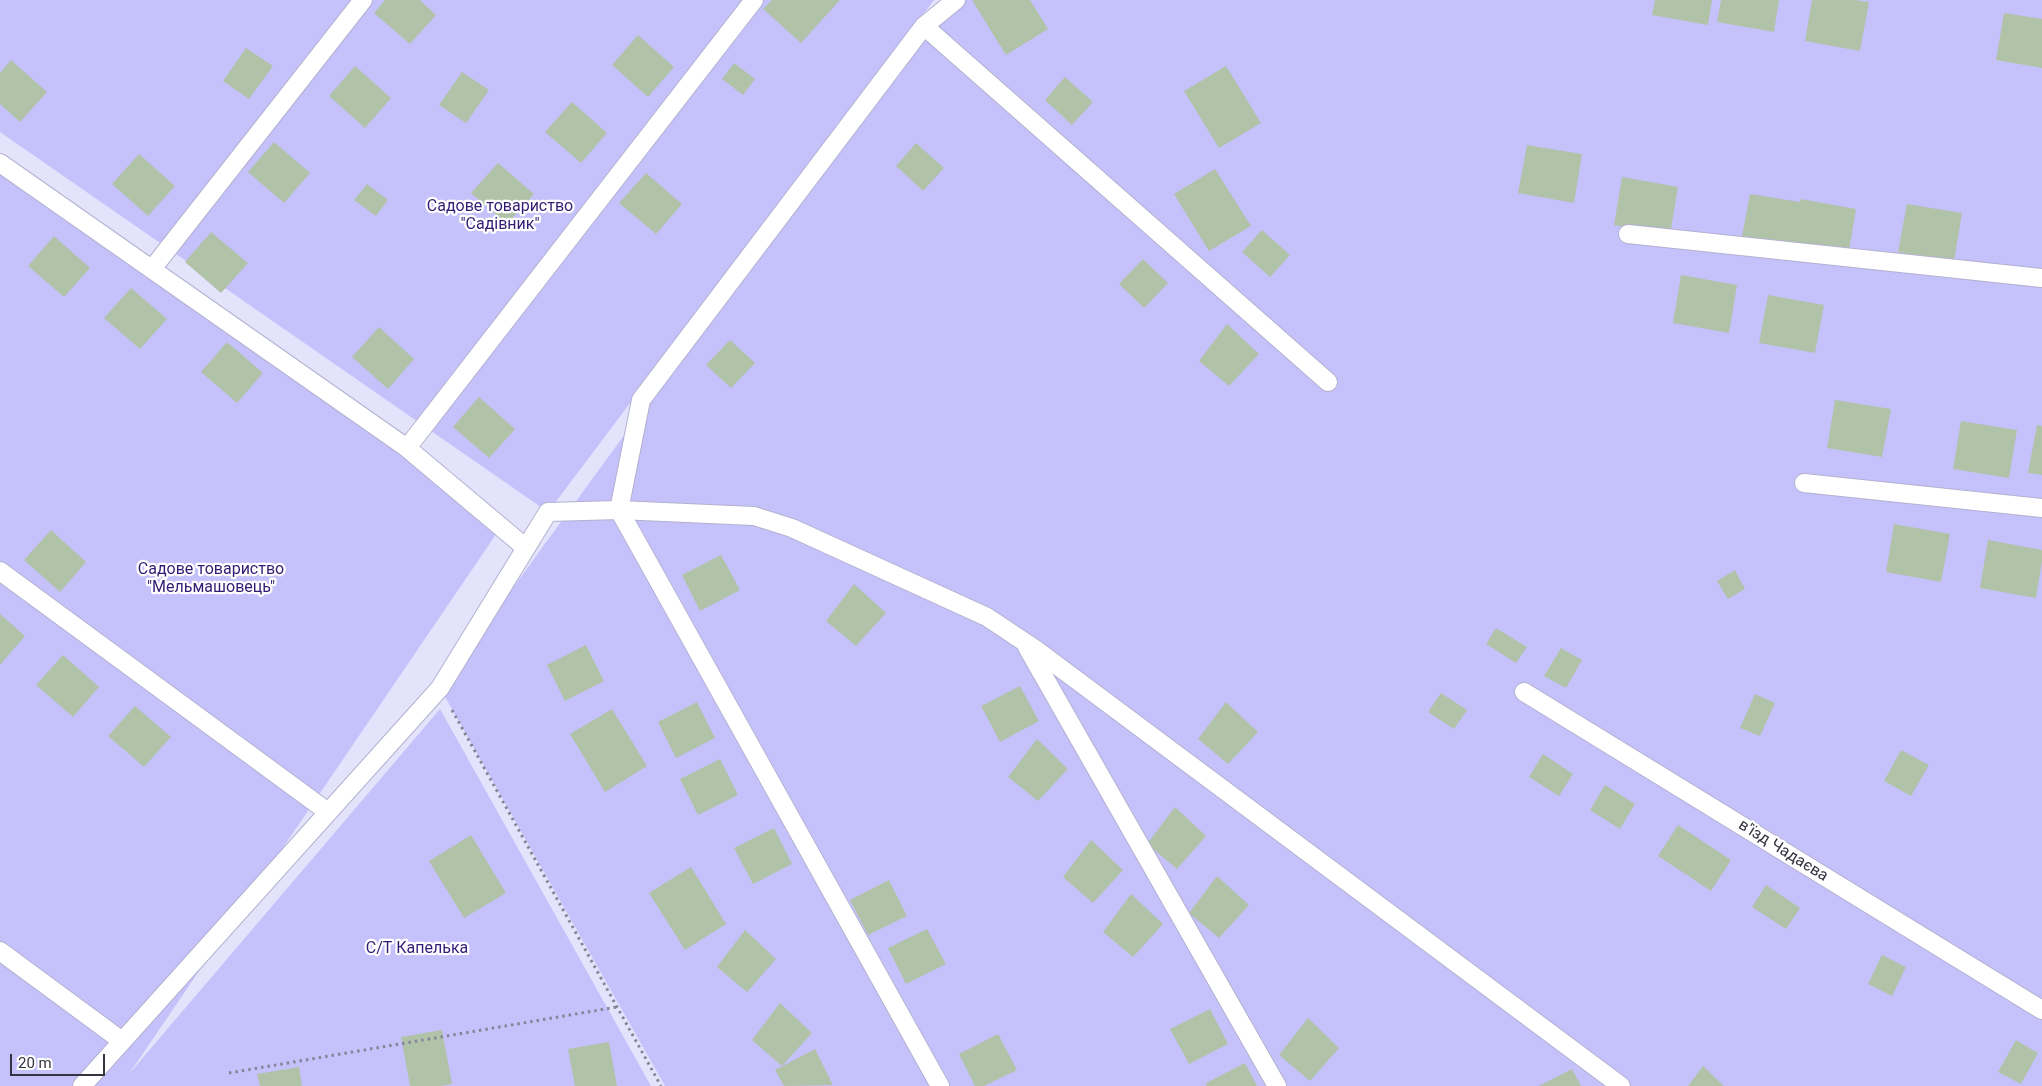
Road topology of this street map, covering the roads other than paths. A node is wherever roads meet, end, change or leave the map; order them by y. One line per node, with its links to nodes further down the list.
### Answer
1 (363, 0): 7 (lane)
2 (754, 0): 10 (lane)
3 (956, 0): 4 (lane)
4 (924, 26): 9 (lane); 13 (lane)
5 (0, 163): 7 (lane)
6 (1628, 234): 8 (lane)
7 (152, 269): 10 (lane)
8 (2042, 278)
9 (1328, 382)
10 (407, 448): 14 (lane)
11 (1804, 483): 12 (lane)
12 (2042, 508)
13 (619, 510): 14 (lane); 16 (lane); 23 (lane)
14 (526, 548): 18 (lane)
15 (0, 571): 18 (lane)
16 (1025, 642): 24 (lane); 25 (lane)
17 (1524, 692): 20 (lane, в'їзд Чадаєва)
18 (328, 812): 21 (lane)
19 (0, 950): 21 (lane)
20 (2042, 1010)
21 (122, 1041): 22 (lane)
22 (82, 1086)
23 (940, 1086)
24 (1276, 1086)
25 (1621, 1086)

